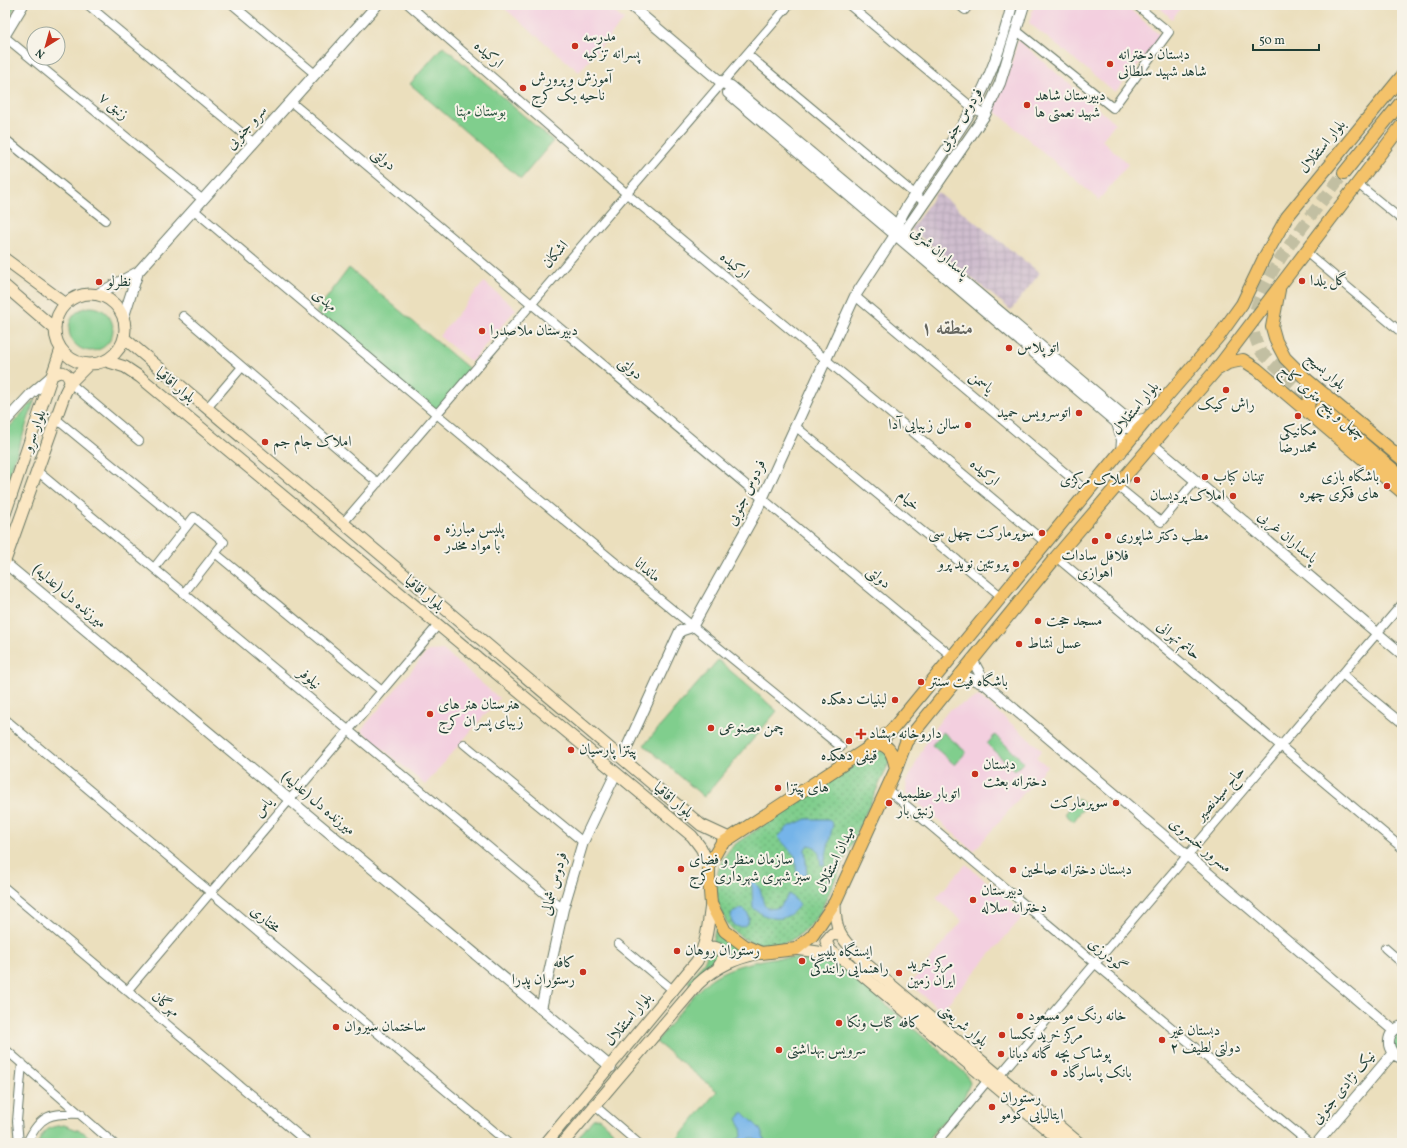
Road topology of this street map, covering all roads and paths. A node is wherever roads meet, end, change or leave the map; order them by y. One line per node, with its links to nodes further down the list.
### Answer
1 (23, 5): 13 (street)
2 (88, 5): 26 (street)
3 (233, 5): 15 (street)
4 (409, 5): 30 (street, ارکیده)
5 (630, 5): 17 (street, پاسداران شرقی)
6 (789, 5): 14 (street, اشکان)
7 (849, 5): 21 (street)
8 (1012, 5): 21 (street, فردوس جنوبی)
9 (1024, 5): 12 (street, فردوس جنوبی)
10 (1136, 5): 12 (street)
11 (375, 6): 15 (street, سرو جنوبی)
12 (1017, 31): 22 (street, فردوس جنوبی)
13 (5, 36): 32 (street, زنبق ۷)
14 (747, 54): 17 (street, اشکان); 31 (street)
15 (315, 74): 19 (street, سرو جنوبی)
16 (1402, 76): 18 (main road, بلوار استقلال)
17 (722, 83): 30 (street, اشکان); 37 (street, پاسداران شرقی); 39 (street, پاسداران شرقی)
18 (1393, 90): 67 (main road, بلوار استقلال)
19 (291, 102): 26 (street, سرو جنوبی); 48 (street, دولتی)
20 (1402, 102): 28 (main road)
21 (974, 108): 22 (street); 31 (street, فردوس جنوبی)
22 (985, 115): 33 (street, فردوس جنوبی)
23 (1402, 125): 27 (main road)
24 (1402, 137): 27 (main road)
25 (5, 139): 35 (street)
26 (254, 143): 32 (street, سرو جنوبی)
27 (1379, 158): 29 (main road)
28 (1344, 174)
29 (1358, 184): 36 (street); 40 (main road)
30 (626, 194): 48 (street, اشکان); 55 (street, ارکیده)
31 (915, 195): 33 (street); 37 (street, فردوس جنوبی)
32 (203, 200): 34 (street, سرو جنوبی)
33 (924, 202): 38 (street, فردوس جنوبی)
34 (194, 210): 42 (street, سرو جنوبی); 65 (street, مهدی)
35 (105, 220)
36 (1402, 220)
37 (897, 224): 38 (street, پاسداران شرقی); 39 (street, فردوس جنوبی)
38 (905, 231): 39 (street); 68 (street, پاسداران شرقی)
39 (895, 235): 46 (street, فردوس جنوبی); 68 (street, پاسداران شرقی)
40 (1306, 252): 43 (main road); 52 (street)
41 (5, 259): 47 (main road)
42 (138, 272): 45 (street, سرو جنوبی); 50 (street, سرو جنوبی)
43 (1280, 285): 59 (main road); 62 (main road, بلوار بسیج)
44 (5, 286): 51 (main road)
45 (96, 295): 47 (main road); 50 (main road)
46 (855, 296): 55 (street, فردوس جنوبی); 80 (street, یاسمن)
47 (66, 304): 51 (main road)
48 (532, 304): 65 (street, اشکان); 82 (street, دولتی)
49 (183, 316): 58 (street)
50 (123, 319): 53 (main road)
51 (55, 329): 54 (main road)
52 (1402, 333)
53 (124, 338): 56 (main road); 63 (main road, بلوار اقاقیا)
54 (61, 349): 57 (main road); 60 (main road, بلوار سرو)
55 (826, 360): 70 (street, فردوس جنوبی); 86 (street, ارکیده)
56 (106, 361): 57 (main road); 94 (main road, بلوار اقاقیا)
57 (89, 364): 61 (main road, بلوار سرو)
58 (242, 367): 63 (street); 78 (street)
59 (1216, 370): 64 (main road, چهل و پنج متری کاج); 72 (main road)
60 (53, 375): 61 (main road); 69 (street); 83 (main road, بلوار سرو)
61 (70, 383): 66 (main road, بلوار سرو); 71 (street)
62 (1326, 395): 64 (main road); 74 (main road, بلوار بسیج)
63 (207, 408): 84 (main road, بلوار اقاقیا)
64 (1317, 412): 76 (main road); 81 (main road, چهل و پنج متری کاج)
65 (436, 415): 78 (street, اشکان); 95 (street, ماندانا)
66 (55, 418): 75 (main road, بلوار سرو); 85 (street)
67 (1148, 418): 68 (street); 73 (main road, بلوار استقلال)
68 (1121, 420): 73 (street)
69 (5, 422)
70 (795, 426): 82 (street, فردوس جنوبی); 92 (street, خیام)
71 (140, 441)
72 (1152, 444): 77 (street, پاسداران غربی); 79 (main road)
73 (1120, 453): 80 (main road, بلوار استقلال)
74 (1402, 459)
75 (36, 470): 89 (main road, بلوار سرو); 90 (street, نیلوفر)
76 (1402, 477)
77 (1195, 481): 79 (street); 96 (street, پاسداران غربی)
78 (378, 483): 84 (street, اشکان)
79 (1117, 486): 88 (main road)
80 (1088, 492): 86 (main road, بلوار استقلال)
81 (1402, 492)
82 (762, 500): 95 (street, فردوس جنوبی); 98 (street, دولتی)
83 (5, 514)
84 (343, 523): 111 (main road, بلوار اقاقیا)
85 (186, 526): 87 (street); 90 (street)
86 (1046, 543): 92 (main road, بلوار استقلال)
87 (215, 553): 91 (street); 103 (street)
88 (1056, 557): 99 (main road); 108 (street, حاتم تهرانی)
89 (5, 562): 115 (street, میرزنده دل (عدلیه))
90 (154, 568): 91 (street, نیلوفر)
91 (184, 593): 106 (street, نیلوفر)
92 (1002, 597): 98 (main road, بلوار استقلال)
93 (1402, 604): 96 (street, حاج سیدنصیر)
94 (438, 625): 103 (street, یاس); 113 (main road, بلوار اقاقیا)
95 (692, 627): 109 (street, ماندانا); 111 (street, فردوس جنوبی)
96 (1376, 633): 97 (street, پاسداران غربی); 101 (street, حاج سیدنصیر)
97 (1402, 654)
98 (953, 657): 110 (main road, بلوار استقلال)
99 (972, 659): 100 (main road); 102 (street)
100 (960, 674): 102 (street); 112 (main road, میدان استقلال)
101 (1342, 674): 105 (street); 108 (street, حاج سیدنصیر)
102 (986, 685): 119 (street, مسرور خسروی)
103 (382, 692): 106 (street, یاس)
104 (5, 719): 122 (street, مختاری)
105 (1402, 723)
106 (349, 730): 115 (street, یاس); 125 (street, نیلوفر)
107 (464, 744): 117 (street)
108 (1280, 746): 118 (street, حاتم تهرانی); 119 (street, حاج سیدنصیر)
109 (841, 748)
110 (865, 750): 112 (main road); 116 (main road)
111 (622, 758): 116 (main road, بلوار اقاقیا)
112 (896, 769): 114 (main road, میدان استقلال)
113 (616, 773): 117 (street, فردوس شمالی); 120 (main road, بلوار اقاقیا)
114 (888, 790): 123 (main road, میدان استقلال); 133 (street, گودرزی)
115 (290, 800): 122 (street, یاس); 138 (street, میرزنده دل (عدلیه))
116 (729, 838): 120 (main road)
117 (583, 842): 125 (street, فردوس شمالی)
118 (1402, 848)
119 (1187, 855): 133 (street, حاج سیدنصیر); 139 (street, مسرور خسروی)
120 (709, 865): 124 (main road)
121 (5, 888): 136 (street, مهرگان)
122 (211, 893): 136 (street, یاس); 152 (street, مختاری)
123 (835, 902): 126 (main road); 130 (main road, میدان استقلال)
124 (711, 904): 129 (main road, بلوار استقلال); 131 (main road)
125 (563, 909): 138 (street, فردوس شمالی)
126 (839, 935): 132 (main road); 144 (main road, بلوار شریعتی)
127 (618, 944): 137 (street)
128 (1385, 948): 134 (street)
129 (704, 949): 135 (main road); 137 (main road, بلوار استقلال)
130 (796, 949): 131 (main road); 132 (main road, بلوار شریعتی)
131 (761, 953): 135 (main road, بلوار استقلال)
132 (837, 956): 145 (main road, بلوار شریعتی)
133 (1095, 963): 144 (street, حاج سیدنصیر); 159 (street, گودرزی)
134 (1402, 963)
135 (719, 966): 146 (main road, بلوار استقلال)
136 (127, 991): 151 (street, مهرگان)
137 (674, 991): 143 (main road, بلوار استقلال)
138 (541, 1009): 143 (street, میرزنده دل (عدلیه))
139 (1398, 1028): 141 (street)
140 (5, 1050): 142 (street)
141 (1398, 1055): 160 (street, نیک نژادی جنوبی)
142 (22, 1063): 147 (street); 148 (street)
143 (611, 1067): 153 (main road, بلوار استقلال)
144 (999, 1076): 158 (main road, بلوار شریعتی)
145 (988, 1080): 156 (street); 157 (main road, بلوار شریعتی)
146 (595, 1106): 154 (main road, بلوار استقلال); 155 (street)
147 (81, 1114): 149 (street); 150 (street)
148 (19, 1143)
149 (27, 1143)
150 (113, 1143)
151 (308, 1143)
152 (508, 1143)
153 (546, 1143)
154 (563, 1143)
155 (638, 1143)
156 (936, 1143)
157 (1063, 1143)
158 (1079, 1143)
159 (1309, 1143)
160 (1318, 1143)

